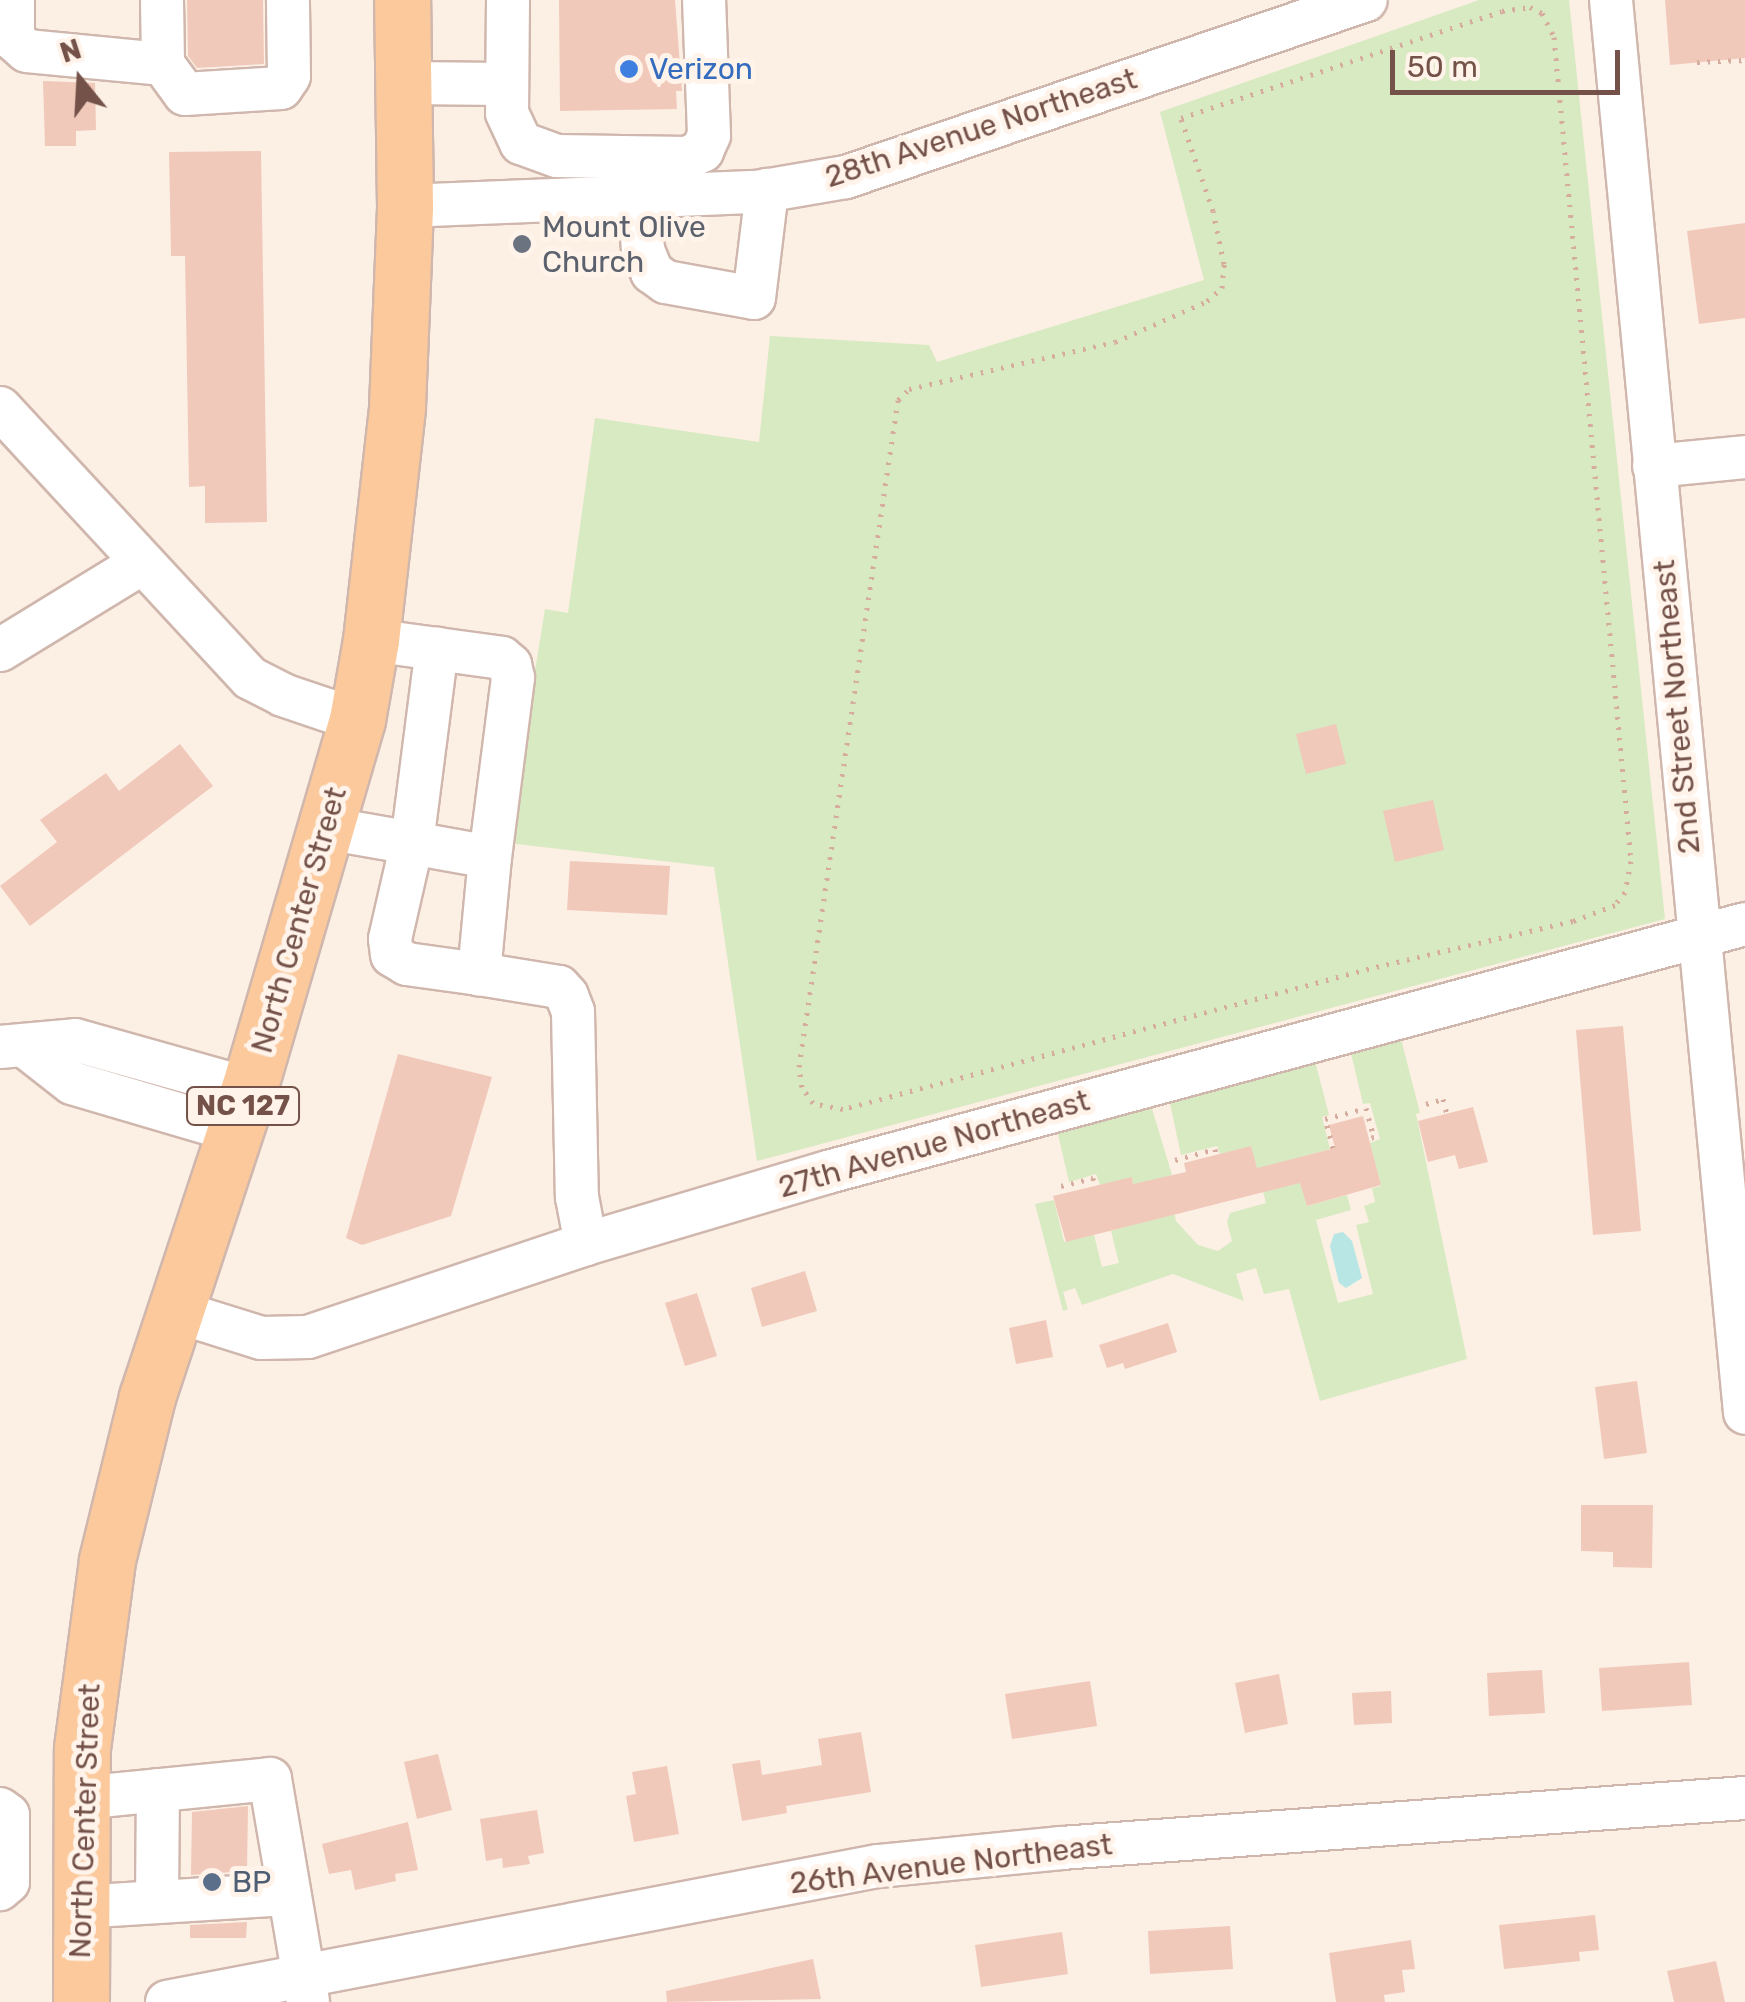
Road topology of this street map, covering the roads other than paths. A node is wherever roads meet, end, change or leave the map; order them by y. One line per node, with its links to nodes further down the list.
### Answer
1 (13, 0): 9 (street)
2 (162, 0): 9 (street)
3 (288, 0): 9 (street)
4 (402, 0): 10 (main road, North Center Street / NC 127)
5 (508, 0): 11 (street)
6 (704, 0): 11 (street)
7 (1366, 0): 12 (street, 28th Avenue Northeast)
8 (1611, 0): 17 (street, 2nd Street Northeast)
9 (164, 64)
10 (404, 82): 11 (street); 14 (main road, North Center Street / NC 127)
11 (507, 84)
12 (768, 190): 13 (street, 28th Avenue Northeast); 13 (street)
13 (639, 196): 14 (street, 28th Avenue Northeast)
14 (405, 206): 19 (main road, North Center Street / NC 127)
15 (0, 408): 18 (street)
16 (1745, 457): 17 (street)
17 (1654, 466): 27 (street, 2nd Street Northeast)
18 (142, 563): 21 (street); 22 (street)
19 (371, 640): 20 (street); 22 (main road, North Center Street / NC 127)
20 (437, 649): 24 (street); 25 (street)
21 (0, 650)
22 (357, 720): 23 (main road, North Center Street / NC 127)
23 (326, 828): 24 (street); 32 (main road, North Center Street / NC 127)
24 (412, 844): 25 (street); 28 (street)
25 (490, 857): 28 (street)
26 (1745, 924): 27 (street, 27th Avenue Northeast)
27 (1698, 933): 33 (street, 27th Avenue Northeast); 35 (street, 2nd Street Northeast)
28 (479, 974): 33 (street)
29 (76, 1040): 30 (street); 31 (street); 32 (street)
30 (13, 1047): 31 (street)
31 (72, 1083): 32 (street)
32 (242, 1110): 34 (main road, North Center Street / NC 127)
33 (586, 1244): 34 (street, 27th Avenue Northeast)
34 (175, 1311): 37 (main road, North Center Street / NC 127)
35 (1745, 1413)
36 (158, 1790): 37 (street); 41 (street); 42 (street)
37 (80, 1798): 43 (main road, North Center Street / NC 127)
38 (1745, 1798): 44 (street, 26th Avenue Northeast)
39 (0, 1810): 40 (street)
40 (0, 1889)
41 (286, 1894): 42 (street); 44 (street)
42 (158, 1902): 43 (street)
43 (78, 1907): 45 (main road, North Center Street / NC 127)
44 (305, 1990): 46 (street, 26th Avenue Northeast)
45 (81, 2002)
46 (167, 2002)

